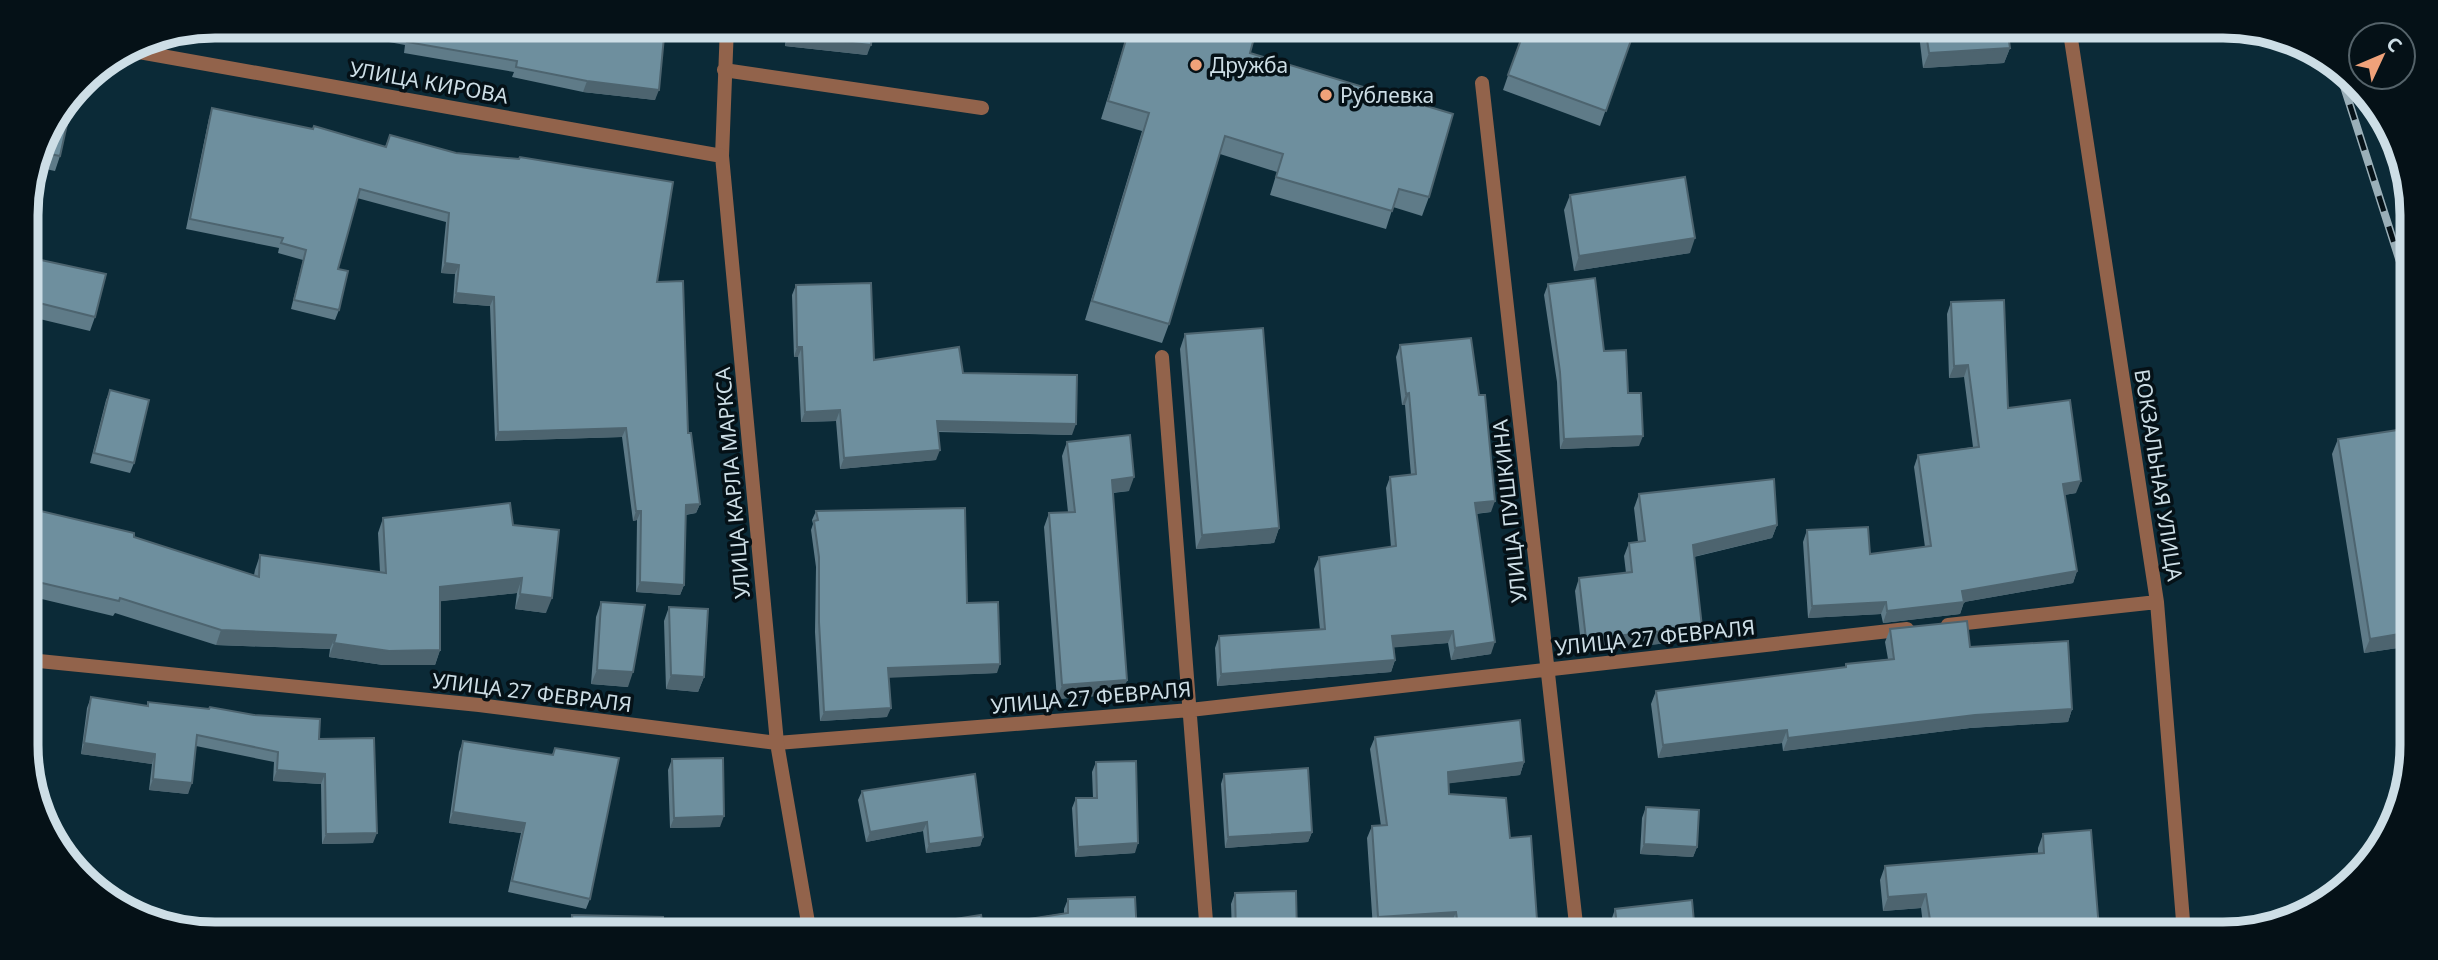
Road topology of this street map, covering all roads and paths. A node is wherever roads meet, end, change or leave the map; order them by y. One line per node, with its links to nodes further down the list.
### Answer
1 (726, 38): 4 (street, УЛИЦА КАРЛА МАРКСА)
2 (2071, 38): 9 (street, ВОКЗАЛЬНАЯ УЛИЦА)
3 (146, 53): 7 (street, УЛИЦА КИРОВА)
4 (724, 70): 6 (street); 7 (street, УЛИЦА КАРЛА МАРКСА)
5 (1482, 83): 11 (street, УЛИЦА ПУШКИНА)
6 (982, 108)
7 (722, 156): 13 (street, УЛИЦА КАРЛА МАРКСА)
8 (1162, 357): 12 (street)
9 (2157, 602): 11 (street, УЛИЦА 27 ФЕВРАЛЯ); 15 (street, ВОКЗАЛЬНАЯ УЛИЦА)
10 (38, 661): 13 (street, УЛИЦА 27 ФЕВРАЛЯ)
11 (1548, 670): 12 (street, УЛИЦА 27 ФЕВРАЛЯ); 14 (street, УЛИЦА ПУШКИНА)
12 (1190, 710): 13 (street, УЛИЦА 27 ФЕВРАЛЯ); 17 (street)
13 (777, 743): 16 (street, УЛИЦА КАРЛА МАРКСА)
14 (1576, 921)
15 (2183, 921)
16 (808, 922)
17 (1206, 922)

